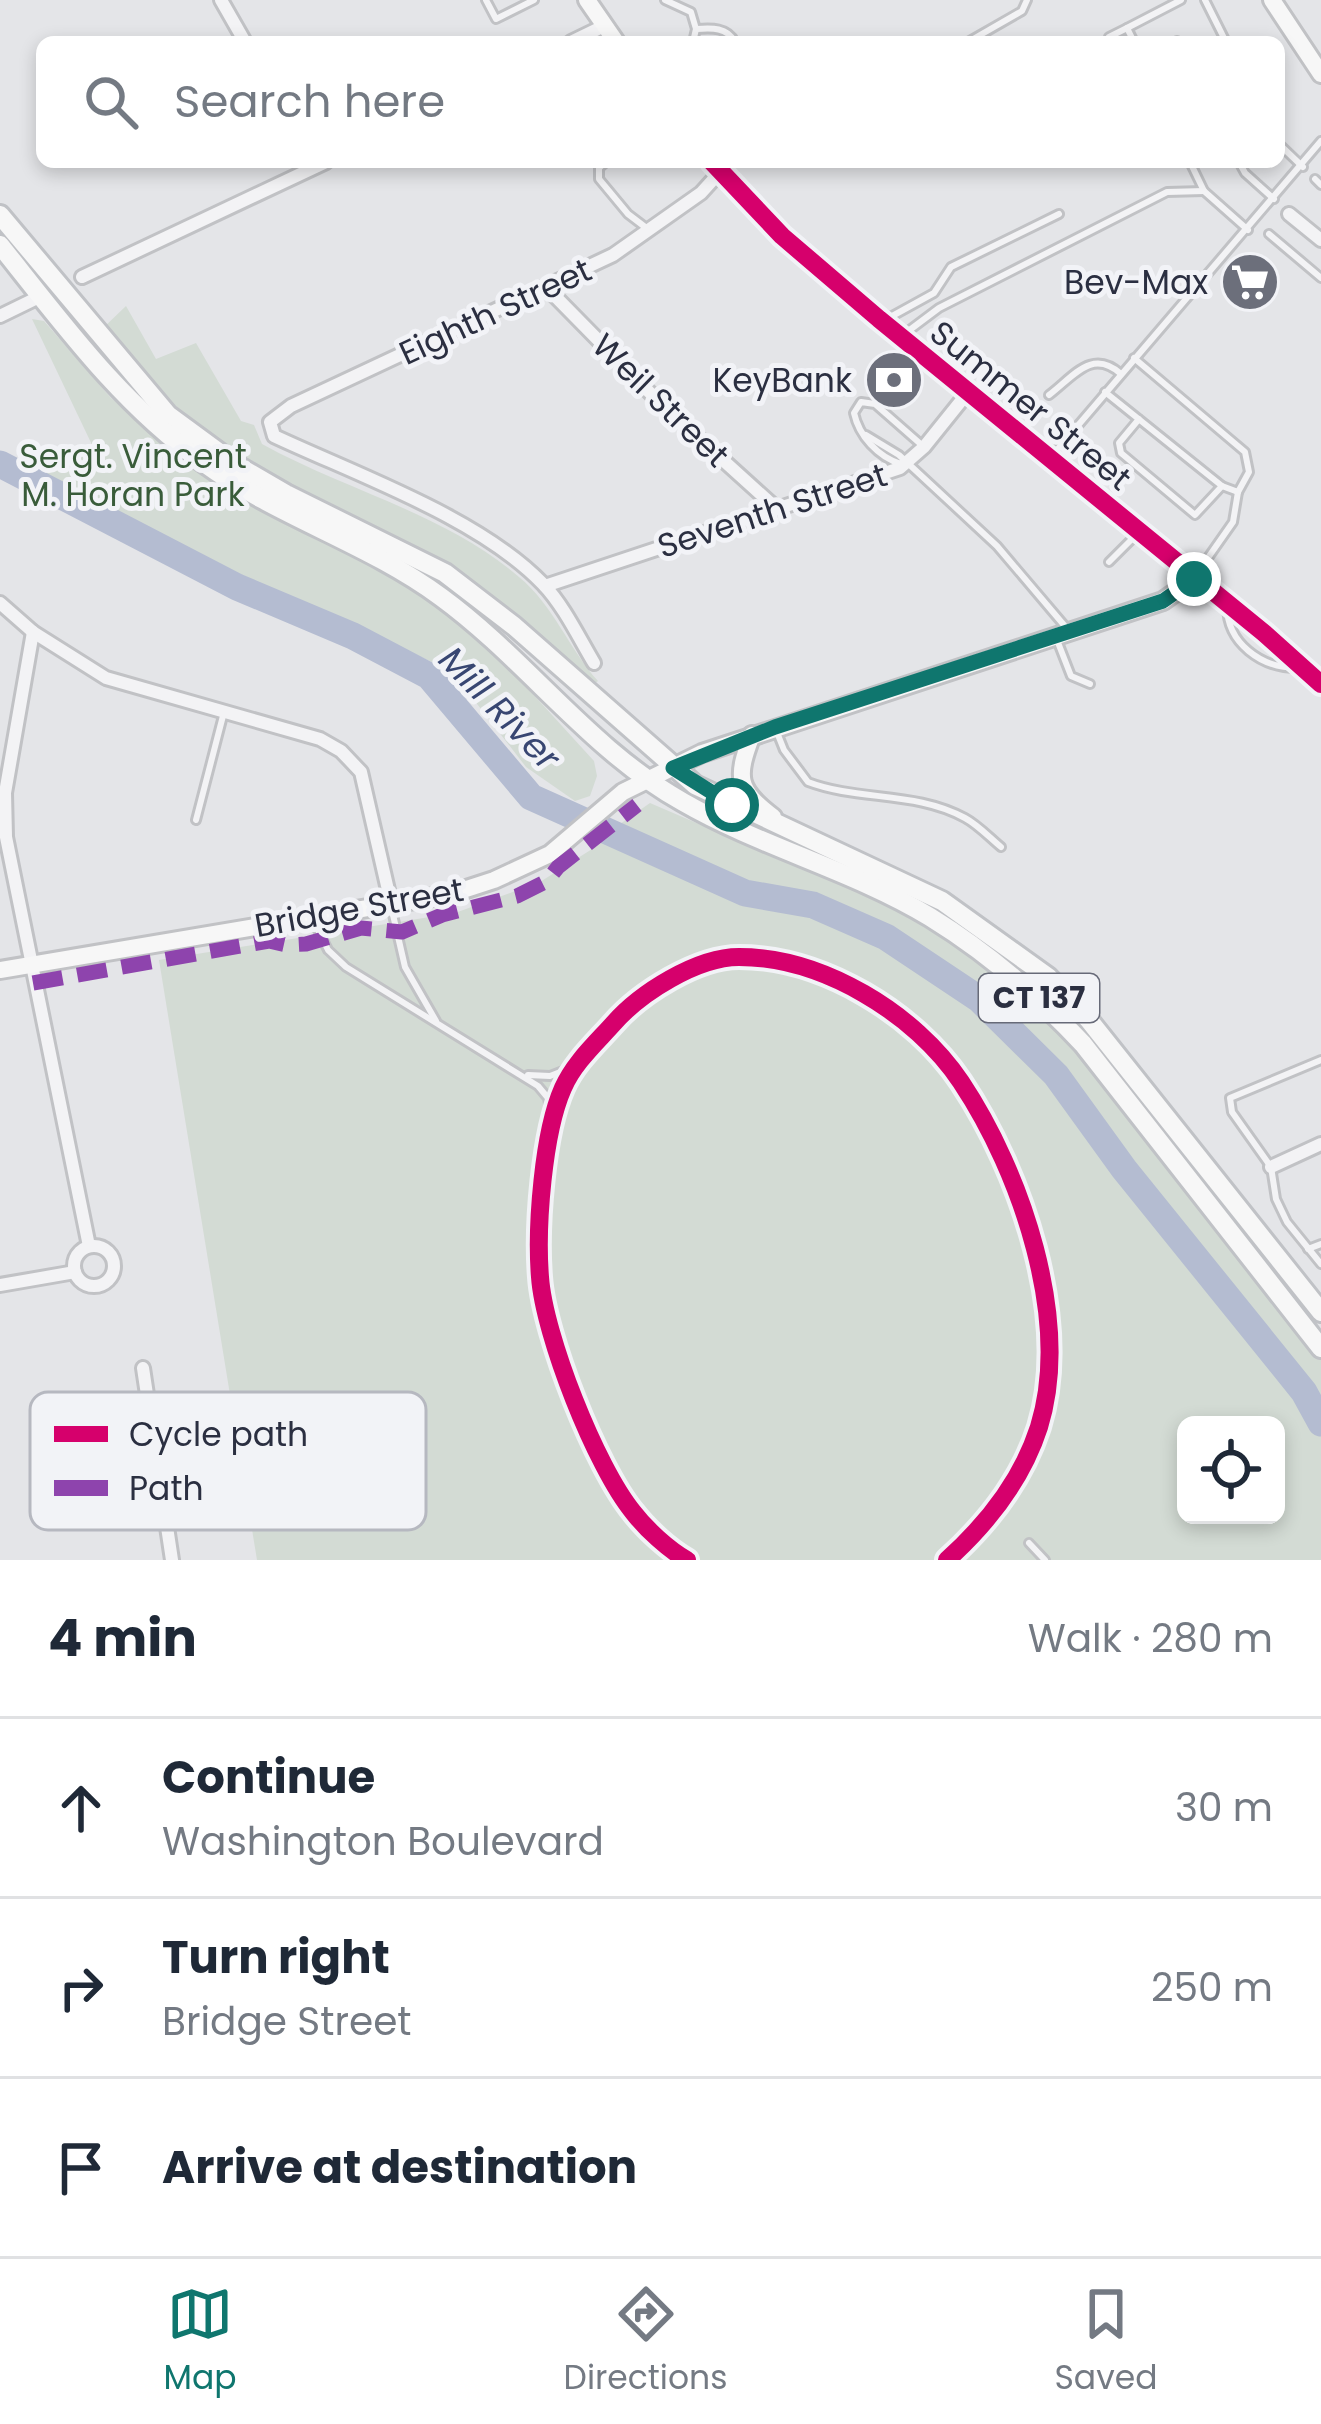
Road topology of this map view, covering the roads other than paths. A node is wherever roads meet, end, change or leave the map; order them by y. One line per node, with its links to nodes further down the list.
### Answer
1 (221, 0): 13 (street)
2 (485, 0): 3 (lane)
3 (534, 0)
4 (587, 0): 10 (main road)
5 (665, 0): 12 (lane)
6 (1027, 0): 18 (lane)
7 (1181, 0): 11 (lane)
8 (1205, 0): 21 (lane)
9 (1273, 0): 22 (main road)
10 (604, 26): 14 (street); 15 (main road)
11 (1127, 28): 19 (lane); 20 (lane)
12 (696, 29): 16 (lane); 17 (lane)
13 (242, 36)
14 (583, 36)
15 (612, 36)
16 (694, 36)
17 (731, 36)
18 (978, 36)
19 (1111, 36)
20 (1131, 36)
21 (1223, 36)
22 (1321, 74)
23 (1321, 142): 25 (lane)
24 (1285, 150): 25 (lane)
25 (1303, 167): 33 (lane)
26 (310, 168): 42 (street)
27 (599, 168): 37 (lane)
28 (720, 168): 37 (street, Eighth Street)
29 (724, 168): 47 (main road, Summer Street)
30 (1193, 168): 32 (lane)
31 (1242, 168): 33 (lane)
32 (1204, 191): 38 (lane); 48 (lane)
33 (1274, 199): 38 (lane)
34 (1059, 214): 47 (lane)
35 (1289, 214): 40 (street)
36 (0, 215): 74 (main road, CT 137)
37 (649, 230): 44 (street, Eighth Street)
38 (1248, 230): 49 (lane)
39 (1269, 234): 43 (lane)
40 (1321, 240)
41 (0, 245): 45 (main road, CT 137)
42 (82, 277)
43 (1321, 278)
44 (547, 288): 60 (street, Weil Street); 64 (street, Eighth Street)
45 (41, 296): 46 (street); 75 (main road, CT 137)
46 (0, 316)
47 (882, 322): 48 (main road, Summer Street)
48 (901, 336): 51 (main road, Summer Street)
49 (1134, 358): 50 (lane); 59 (lane)
50 (1121, 374): 52 (lane); 53 (lane)
51 (969, 391): 55 (street, Seventh Street); 56 (main road, Summer Street)
52 (1105, 392): 54 (lane); 56 (lane)
53 (1049, 394)
54 (1138, 419): 58 (lane); 58 (lane)
55 (924, 447): 57 (street, Seventh Street); 57 (lane)
56 (1051, 458): 61 (main road, Summer Street)
57 (904, 464): 60 (street, Seventh Street); 67 (lane)
58 (1222, 486): 59 (lane)
59 (1238, 492): 63 (lane)
60 (778, 509): 64 (street, Seventh Street)
61 (1138, 532): 62 (lane); 63 (main road, Summer Street)
62 (1109, 562)
63 (1194, 579): 67 (main road, Bridge Street); 69 (main road, Summer Street)
64 (545, 586): 68 (street)
65 (0, 603): 66 (street)
66 (33, 632): 71 (street); 81 (street)
67 (1062, 634): 70 (lane); 72 (main road, Bridge Street)
68 (593, 663)
69 (1315, 676)
70 (1090, 685)
71 (224, 712): 76 (lane); 79 (street)
72 (775, 727): 73 (main road, Bridge Street); 78 (lane)
73 (752, 735): 74 (main road, Bridge Street); 77 (main road)
74 (673, 768): 75 (main road, Bridge Street); 77 (main road, CT 137)
75 (647, 780): 79 (main road, Bridge Street); 97 (main road, CT 137)
76 (196, 820)
77 (793, 831): 96 (main road, CT 137)
78 (1001, 848)
79 (391, 903): 80 (main road, Bridge Street); 83 (lane)
80 (312, 916): 81 (main road, Bridge Street); 83 (lane)
81 (29, 964): 82 (main road, Bridge Street); 91 (street)
82 (0, 970)
83 (438, 1024): 86 (lane)
84 (1321, 1060): 89 (lane)
85 (575, 1066): 86 (lane); 87 (lane); 104 (lane)
86 (524, 1075): 87 (lane)
87 (552, 1120): 103 (lane)
88 (1321, 1144): 89 (street)
89 (1271, 1167): 92 (lane)
90 (1321, 1244): 92 (lane)
91 (89, 1246): 94 (street); 94 (street)
92 (1308, 1249): 93 (lane)
93 (1321, 1264)
94 (75, 1272): 95 (street)
95 (0, 1285)
96 (1321, 1312)
97 (1321, 1348)
98 (143, 1368): 99 (street)
99 (147, 1392)
100 (167, 1530): 102 (street)
101 (1029, 1543): 105 (lane)
102 (172, 1560)
103 (687, 1560)
104 (947, 1560)
105 (1046, 1560)

